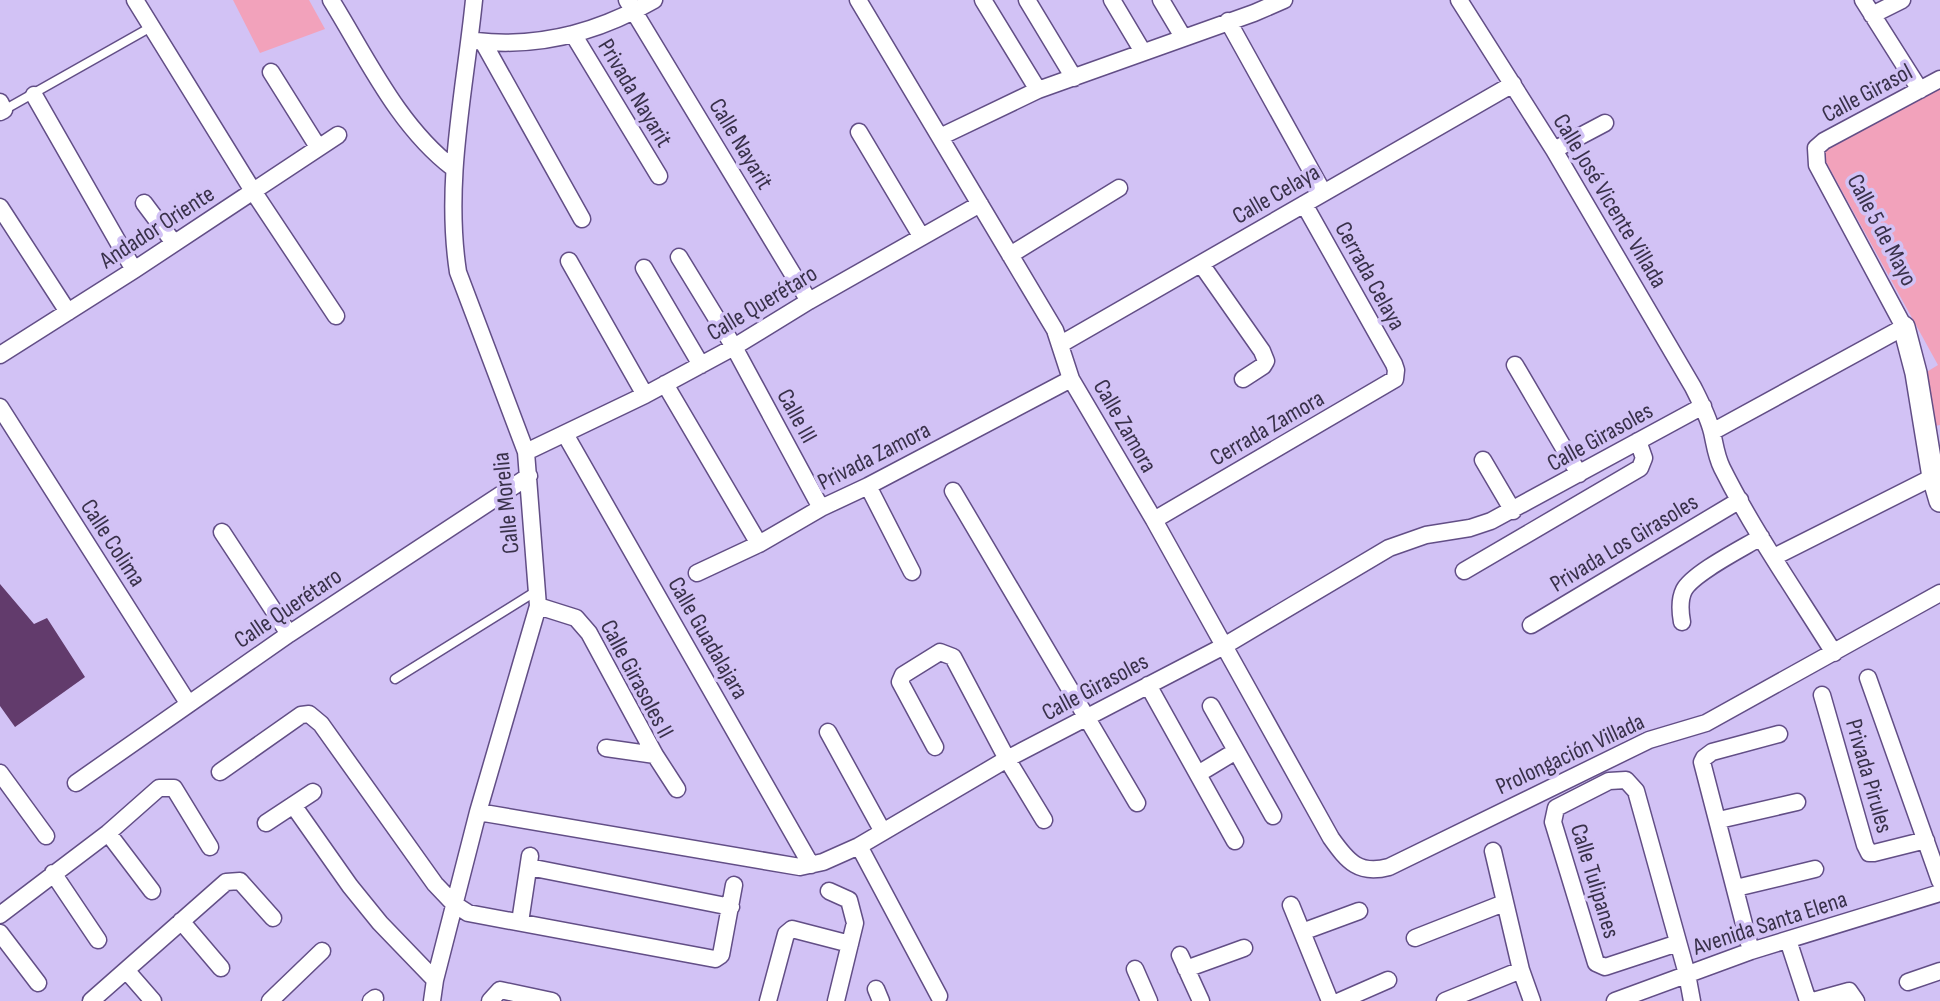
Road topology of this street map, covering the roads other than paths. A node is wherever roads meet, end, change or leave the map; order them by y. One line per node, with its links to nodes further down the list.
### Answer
1 (136, 0): 18 (street)
2 (331, 0): 38 (street)
3 (474, 0): 21 (street, Calle Morelia)
4 (654, 0): 14 (street)
5 (858, 0): 34 (street, Calle Zamora)
6 (983, 0): 27 (street)
7 (1027, 0): 24 (street)
8 (1112, 0): 22 (street)
9 (1161, 0): 20 (street)
10 (1284, 0): 15 (street)
11 (1458, 0): 26 (street, Calle José Vicente Villada)
12 (1863, 0): 16 (street)
13 (1902, 0): 16 (street)
14 (630, 6): 19 (street); 56 (street, Calle Nayarit)
15 (1250, 6): 17 (street)
16 (1872, 15): 28 (street)
17 (1228, 21): 20 (street); 42 (street)
18 (151, 27): 29 (lane); 41 (street)
19 (573, 34): 21 (street); 39 (street, Privada Nayarit)
20 (1183, 37): 22 (street)
21 (477, 41): 38 (street, Calle Morelia); 47 (street)
22 (1143, 52): 24 (street)
23 (271, 72): 35 (street)
24 (1074, 78): 27 (street)
25 (1940, 79): 28 (street, Calle Girasol)
26 (1513, 83): 37 (street, Calle José Vicente Villada); 42 (street, Calle Celaya)
27 (1038, 90): 34 (street)
28 (1920, 90): 36 (street, Calle Girasol)
29 (34, 94): 30 (lane); 55 (street)
30 (2, 108)
31 (1605, 122): 37 (street)
32 (859, 132): 48 (street)
33 (338, 135): 35 (street, Andador Oriente)
34 (940, 137): 44 (street, Calle Zamora)
35 (318, 146): 41 (street, Andador Oriente)
36 (1816, 148): 59 (street, Calle 5 de Mayo)
37 (1554, 150): 70 (street, Calle José Vicente Villada)
38 (453, 168): 75 (street, Calle Morelia)
39 (659, 176)
40 (1119, 188): 50 (street)
41 (253, 191): 49 (street, Andador Oriente); 58 (street)
42 (1324, 192): 45 (street, Calle Celaya)
43 (144, 203): 49 (street)
44 (980, 204): 48 (street, Calle Querétaro); 50 (street, Calle Zamora)
45 (1304, 204): 53 (street, Calle Celaya); 65 (street, Cerrada Celaya)
46 (0, 207): 57 (street)
47 (582, 219)
48 (921, 236): 56 (street, Calle Querétaro)
49 (174, 243): 55 (street, Andador Oriente)
50 (1010, 255): 60 (street, Calle Zamora)
51 (679, 257): 61 (street, Calle III)
52 (569, 261): 69 (street)
53 (1201, 264): 60 (street, Calle Celaya); 67 (street)
54 (644, 268): 63 (street)
55 (134, 270): 57 (street, Andador Oriente)
56 (809, 300): 61 (street, Calle Querétaro)
57 (68, 312): 62 (street, Andador Oriente)
58 (336, 316)
59 (1904, 327): 72 (street); 81 (street, Calle 5 de Mayo)
60 (1061, 344): 66 (street, Calle Zamora)
61 (734, 347): 63 (street, Calle Querétaro); 83 (street, Calle III)
62 (0, 355)
63 (701, 365): 68 (street, Calle Querétaro)
64 (1516, 365): 77 (street)
65 (1396, 370): 85 (street, Cerrada Zamora)
66 (1071, 379): 79 (street, Privada Zamora); 85 (street, Calle Zamora)
67 (1243, 379)
68 (665, 384): 69 (street, Calle Querétaro); 88 (street)
69 (645, 394): 73 (street, Calle Querétaro)
70 (1703, 405): 72 (street, Calle José Vicente Villada); 74 (street, Calle Girasoles)
71 (0, 407): 104 (street, Calle Colima)
72 (1712, 432): 82 (street)
73 (565, 434): 75 (street, Calle Querétaro); 136 (street, Calle Guadalajara)
74 (1638, 441): 77 (street, Calle Girasoles); 90 (street)
75 (526, 452): 78 (street, Calle Morelia)
76 (1483, 460): 84 (street)
77 (1579, 474): 84 (street, Calle Girasoles)
78 (529, 476): 94 (street, Calle Morelia); 97 (street, Calle Querétaro)
79 (868, 486): 83 (street, Privada Zamora); 91 (street)
80 (953, 491): 106 (street)
81 (1938, 493): 89 (street)
82 (1740, 500): 87 (street); 96 (street, Privada Los Girasoles)
83 (821, 508): 88 (street, Privada Zamora)
84 (1513, 511): 98 (street, Calle Girasoles)
85 (1154, 520): 98 (street, Calle Zamora)
86 (222, 532): 97 (street)
87 (1761, 537): 89 (street); 95 (street)
88 (759, 544): 92 (street, Privada Zamora)
89 (1774, 557): 99 (street)
90 (1464, 571)
91 (912, 572)
92 (697, 573)
93 (1940, 593): 99 (street, Prolongación Villada)
94 (538, 598): 101 (lane); 112 (street, Calle Girasoles II); 123 (street, Calle Morelia)
95 (1682, 622)
96 (1531, 625)
97 (289, 634): 104 (street, Calle Querétaro)
98 (1224, 646): 102 (street, Calle Girasoles); 137 (street, Calle Zamora)
99 (1834, 653): 137 (street, Prolongación Villada)
100 (1868, 678): 131 (street, Privada Pirules)
101 (395, 679)
102 (1148, 685): 106 (street, Calle Girasoles); 116 (street)
103 (1822, 695): 131 (street, Privada Pirules)
104 (188, 703): 117 (street, Calle Querétaro)
105 (1211, 706): 111 (street)
106 (1088, 716): 113 (street, Calle Girasoles); 121 (street)
107 (828, 732): 128 (street)
108 (1779, 734): 126 (street)
109 (935, 747): 113 (street)
110 (606, 748): 112 (street, Calle Girasoles II)
111 (1236, 751): 116 (street); 124 (street)
112 (655, 755): 118 (street)
113 (1007, 759): 125 (street); 128 (street, Calle Girasoles)
114 (220, 772): 147 (street)
115 (0, 773): 130 (street)
116 (1198, 774): 132 (street)
117 (76, 783)
118 (677, 789)
119 (313, 792): 122 (street)
120 (1797, 802): 126 (street)
121 (1137, 803)
122 (293, 805): 127 (street); 171 (street)
123 (478, 812): 136 (street, Calle Girasoles); 147 (street, Calle Morelia)
124 (1273, 816)
125 (1044, 820)
126 (1719, 820): 142 (street)
127 (266, 822)
128 (883, 832): 133 (street, Calle Girasoles)
129 (108, 833): 134 (street); 139 (street); 143 (street)
130 (46, 836)
131 (1926, 840): 140 (street, Privada Pirules)
132 (1235, 841)
133 (859, 846): 136 (street, Calle Girasoles); 175 (street)
134 (210, 847)
135 (1493, 851): 146 (street)
136 (811, 865)
137 (1361, 869)
138 (1815, 869): 142 (street)
139 (53, 873): 151 (street); 158 (street)
140 (1940, 881)
141 (734, 886): 149 (street)
142 (1736, 888): 164 (street)
143 (152, 891)
144 (829, 891): 161 (street)
145 (1940, 893): 159 (street, Avenida Santa Elena)
146 (1504, 903): 157 (street); 168 (street)
147 (454, 904): 154 (street); 171 (street, Calle Morelia)
148 (1291, 905): 155 (street)
149 (731, 907): 154 (street); 154 (street)
150 (1359, 911): 155 (street)
151 (0, 915)
152 (273, 918): 153 (street)
153 (181, 921): 165 (street); 167 (street)
154 (520, 922)
155 (1302, 932): 186 (street)
156 (0, 933): 174 (street)
157 (1415, 938)
158 (98, 940)
159 (1788, 940): 164 (street, Avenida Santa Elena); 192 (street)
160 (1678, 943): 160 (street, Calle Tulipanes); 170 (street, Calle Tulipanes)
161 (850, 944): 182 (street); 183 (street)
162 (1244, 947): 185 (street)
163 (322, 951): 178 (street)
164 (1751, 951): 170 (street, Avenida Santa Elena)
165 (221, 968)
166 (1135, 969): 184 (street)
167 (126, 970): 176 (street); 177 (street)
168 (1521, 970): 188 (street); 189 (street)
169 (1940, 971): 173 (street)
170 (1686, 974): 190 (street, Avenida Santa Elena); 191 (street, Calle Tulipanes)
171 (435, 980): 179 (street, Calle Morelia)
172 (1388, 980): 187 (street)
173 (1908, 982)
174 (38, 983)
175 (939, 996)
176 (91, 1001)
177 (153, 1001)
178 (270, 1001)
179 (432, 1001)
180 (490, 1001): 181 (street)
181 (552, 1001)
182 (768, 1001)
183 (836, 1001)
184 (1149, 1001)
185 (1201, 1001)
186 (1330, 1001)
187 (1340, 1001)
188 (1445, 1001)
189 (1532, 1001)
190 (1615, 1001)
191 (1692, 1001)
192 (1808, 1001)
193 (1813, 1001): 194 (street)
194 (1856, 1001)

